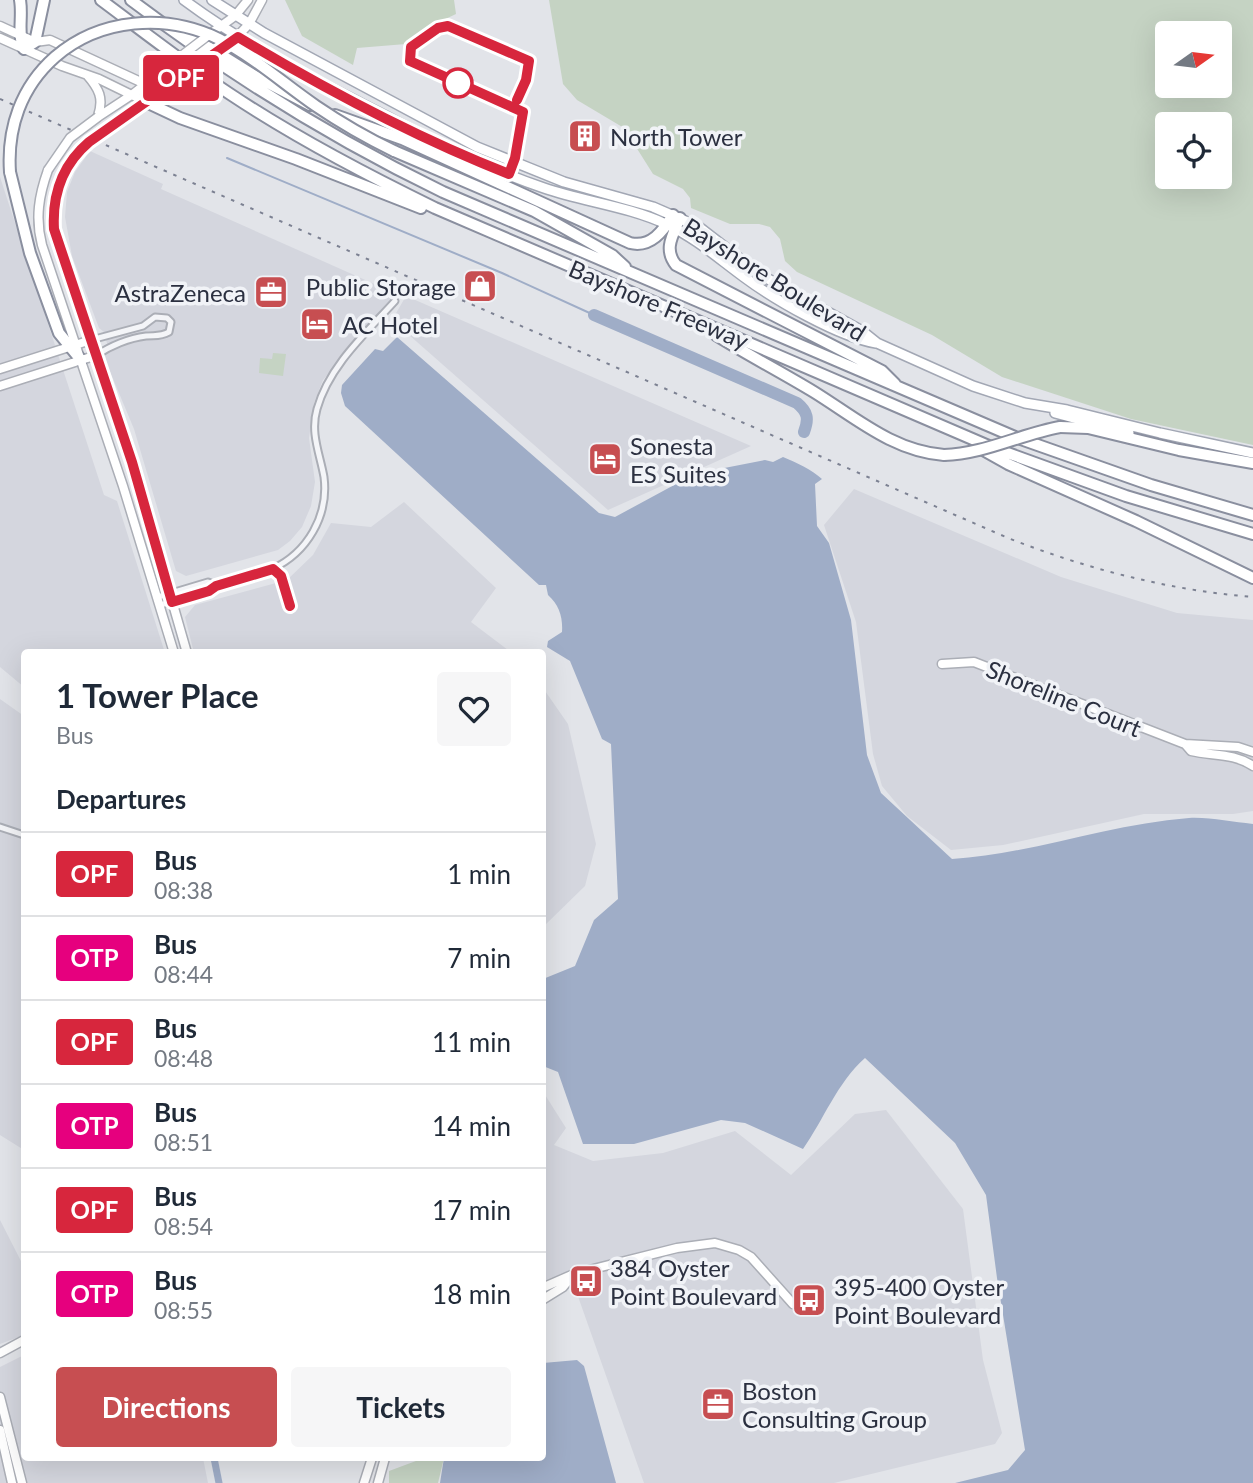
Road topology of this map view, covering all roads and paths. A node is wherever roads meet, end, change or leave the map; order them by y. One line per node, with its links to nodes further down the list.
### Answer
1 (20, 0): 13 (highway)
2 (44, 0): 16 (highway)
3 (101, 0): 24 (highway, Bayshore Freeway)
4 (131, 0): 23 (highway); 25 (highway, Bayshore Freeway)
5 (184, 0): 12 (main road)
6 (212, 0): 9 (main road)
7 (247, 0): 9 (main road)
8 (262, 0): 10 (main road)
9 (235, 16): 10 (main road); 12 (main road)
10 (249, 24): 14 (main road); 23 (main road)
11 (0, 26): 13 (main road)
12 (221, 26): 14 (main road); 19 (main road, bridge)
13 (20, 36): 16 (main road); 17 (highway)
14 (238, 37): 21 (main road, bridge); 23 (main road)
15 (0, 38): 17 (main road)
16 (35, 42): 17 (highway); 19 (main road)
17 (24, 49): 18 (main road)
18 (87, 75): 20 (main road); 22 (main road)
19 (145, 84): 20 (main road); 21 (main road)
20 (132, 94): 21 (main road); 22 (main road)
21 (146, 102): 24 (highway); 30 (main road, bridge)
22 (98, 117): 31 (main road, bridge)
23 (674, 221): 36 (highway); 37 (main road, Bayshore Boulevard)
24 (567, 265): 27 (highway, Bayshore Freeway)
25 (631, 273): 31 (highway, bridge); 36 (highway, Bayshore Freeway)
26 (395, 301): 44 (street)
27 (687, 316): 38 (highway, Bayshore Freeway); 40 (highway, bridge)
28 (143, 326): 29 (street); 29 (street); 30 (street)
29 (148, 335): 32 (street)
30 (91, 340): 31 (main road); 32 (main road)
31 (73, 346): 33 (highway); 34 (main road)
32 (97, 355): 33 (main road); 44 (main road)
33 (81, 360): 35 (main road); 45 (main road)
34 (0, 369)
35 (0, 386)
36 (899, 388): 41 (highway, Bayshore Freeway)
37 (1037, 406): 39 (main road, Bayshore Boulevard); 40 (main road, Bayshore Boulevard)
38 (964, 436): 42 (highway, Bayshore Freeway); 43 (highway)
39 (1253, 453)
40 (1253, 462)
41 (1253, 515)
42 (1253, 534)
43 (1253, 578)
44 (170, 598): 45 (street); 47 (main road)
45 (159, 601): 46 (main road)
46 (173, 649)
47 (186, 649)
48 (942, 664): 49 (main road, Shoreline Court)
49 (1185, 744): 50 (main road, Shoreline Court); 51 (main road, Shoreline Court)
50 (1253, 752)
51 (1253, 766)
52 (0, 827): 53 (street)
53 (21, 834)
54 (574, 1274): 55 (main road); 56 (main road); 57 (main road)
55 (546, 1286)
56 (546, 1298)
57 (793, 1304)
58 (21, 1342): 59 (main road)
59 (0, 1353)
60 (0, 1397): 65 (main road)
61 (0, 1430): 64 (main road)
62 (371, 1461): 66 (main road)
63 (384, 1461): 67 (main road)
64 (12, 1483)
65 (22, 1483)
66 (364, 1483)
67 (378, 1483)

